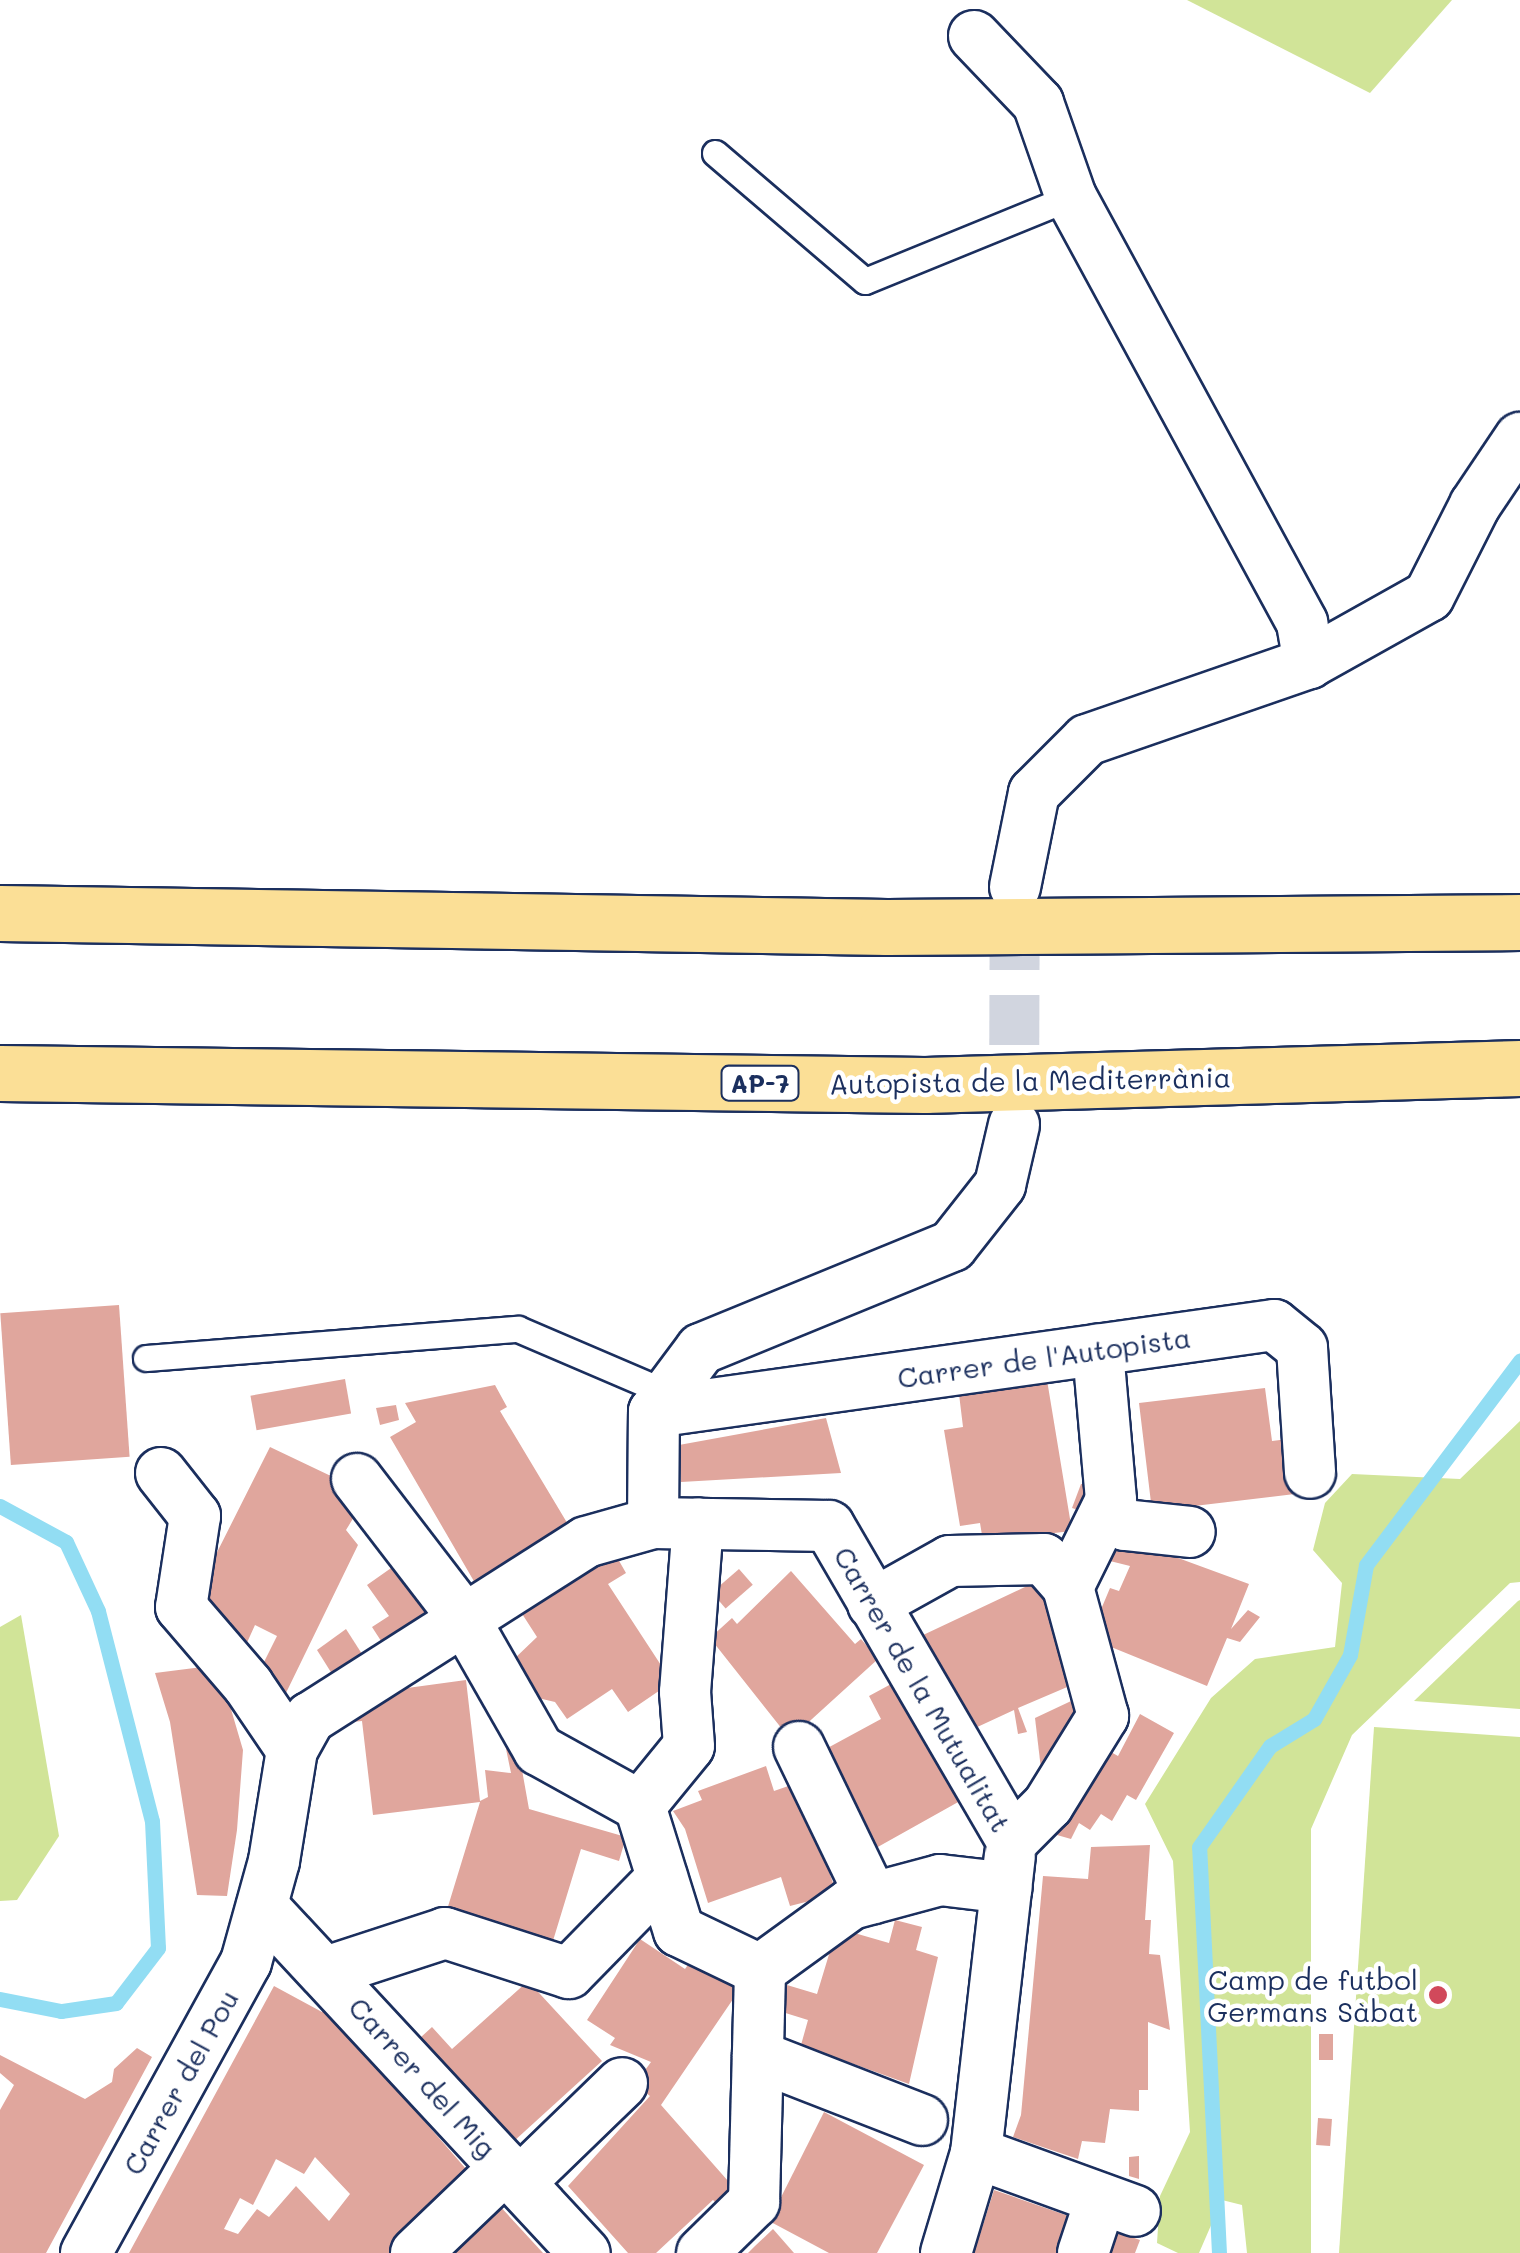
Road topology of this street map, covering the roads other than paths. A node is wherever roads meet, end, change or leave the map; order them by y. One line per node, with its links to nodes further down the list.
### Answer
1 (974, 36): 3 (street)
2 (715, 153): 3 (lane)
3 (1070, 197): 5 (street)
4 (1520, 438): 5 (street)
5 (1309, 663): 6 (street)
6 (1015, 887)
7 (0, 913): 8 (highway)
8 (1520, 922)
9 (1520, 1068): 10 (highway, Autopista de la Mediterrània / AP-7)
10 (0, 1073)
11 (1014, 1125): 14 (street)
12 (1098, 1350): 14 (street, Carrer de l'Autopista); 16 (street, Carrer de l'Autopista); 18 (street)
13 (146, 1358): 14 (lane)
14 (660, 1402): 19 (street)
15 (162, 1473): 25 (street)
16 (1310, 1473)
17 (357, 1479): 23 (street)
18 (1104, 1516): 20 (street); 21 (street)
19 (676, 1524): 22 (street, Carrer de la Mutualitat); 23 (street, Carrer de la Mutualitat); 26 (street)
20 (1190, 1532)
21 (1068, 1587): 22 (street); 27 (street)
22 (873, 1604): 27 (street, Carrer de la Mutualitat)
23 (463, 1617): 25 (street, Carrer de la Mutualitat); 26 (street)
24 (799, 1747): 29 (street)
25 (292, 1750): 30 (street, Carrer de la Mutualitat)
26 (640, 1806): 28 (street)
27 (1009, 1865): 29 (street); 36 (street)
28 (662, 1878): 31 (street); 32 (street, Carrer del Mig)
29 (872, 1898): 31 (street)
30 (262, 1906): 32 (street, Carrer del Mig); 38 (street, Carrer del Pou)
31 (760, 1970): 33 (street)
32 (326, 1972): 37 (street, Carrer del Mig)
33 (758, 2056): 35 (street); 41 (street)
34 (622, 2083): 37 (street, Carrer del Mig)
35 (922, 2120)
36 (976, 2153): 42 (street); 43 (street)
37 (513, 2174): 39 (street); 40 (street, Carrer del Mig)
38 (86, 2253)
39 (416, 2253)
40 (585, 2253)
41 (702, 2253)
42 (946, 2253)
43 (1083, 2253)

